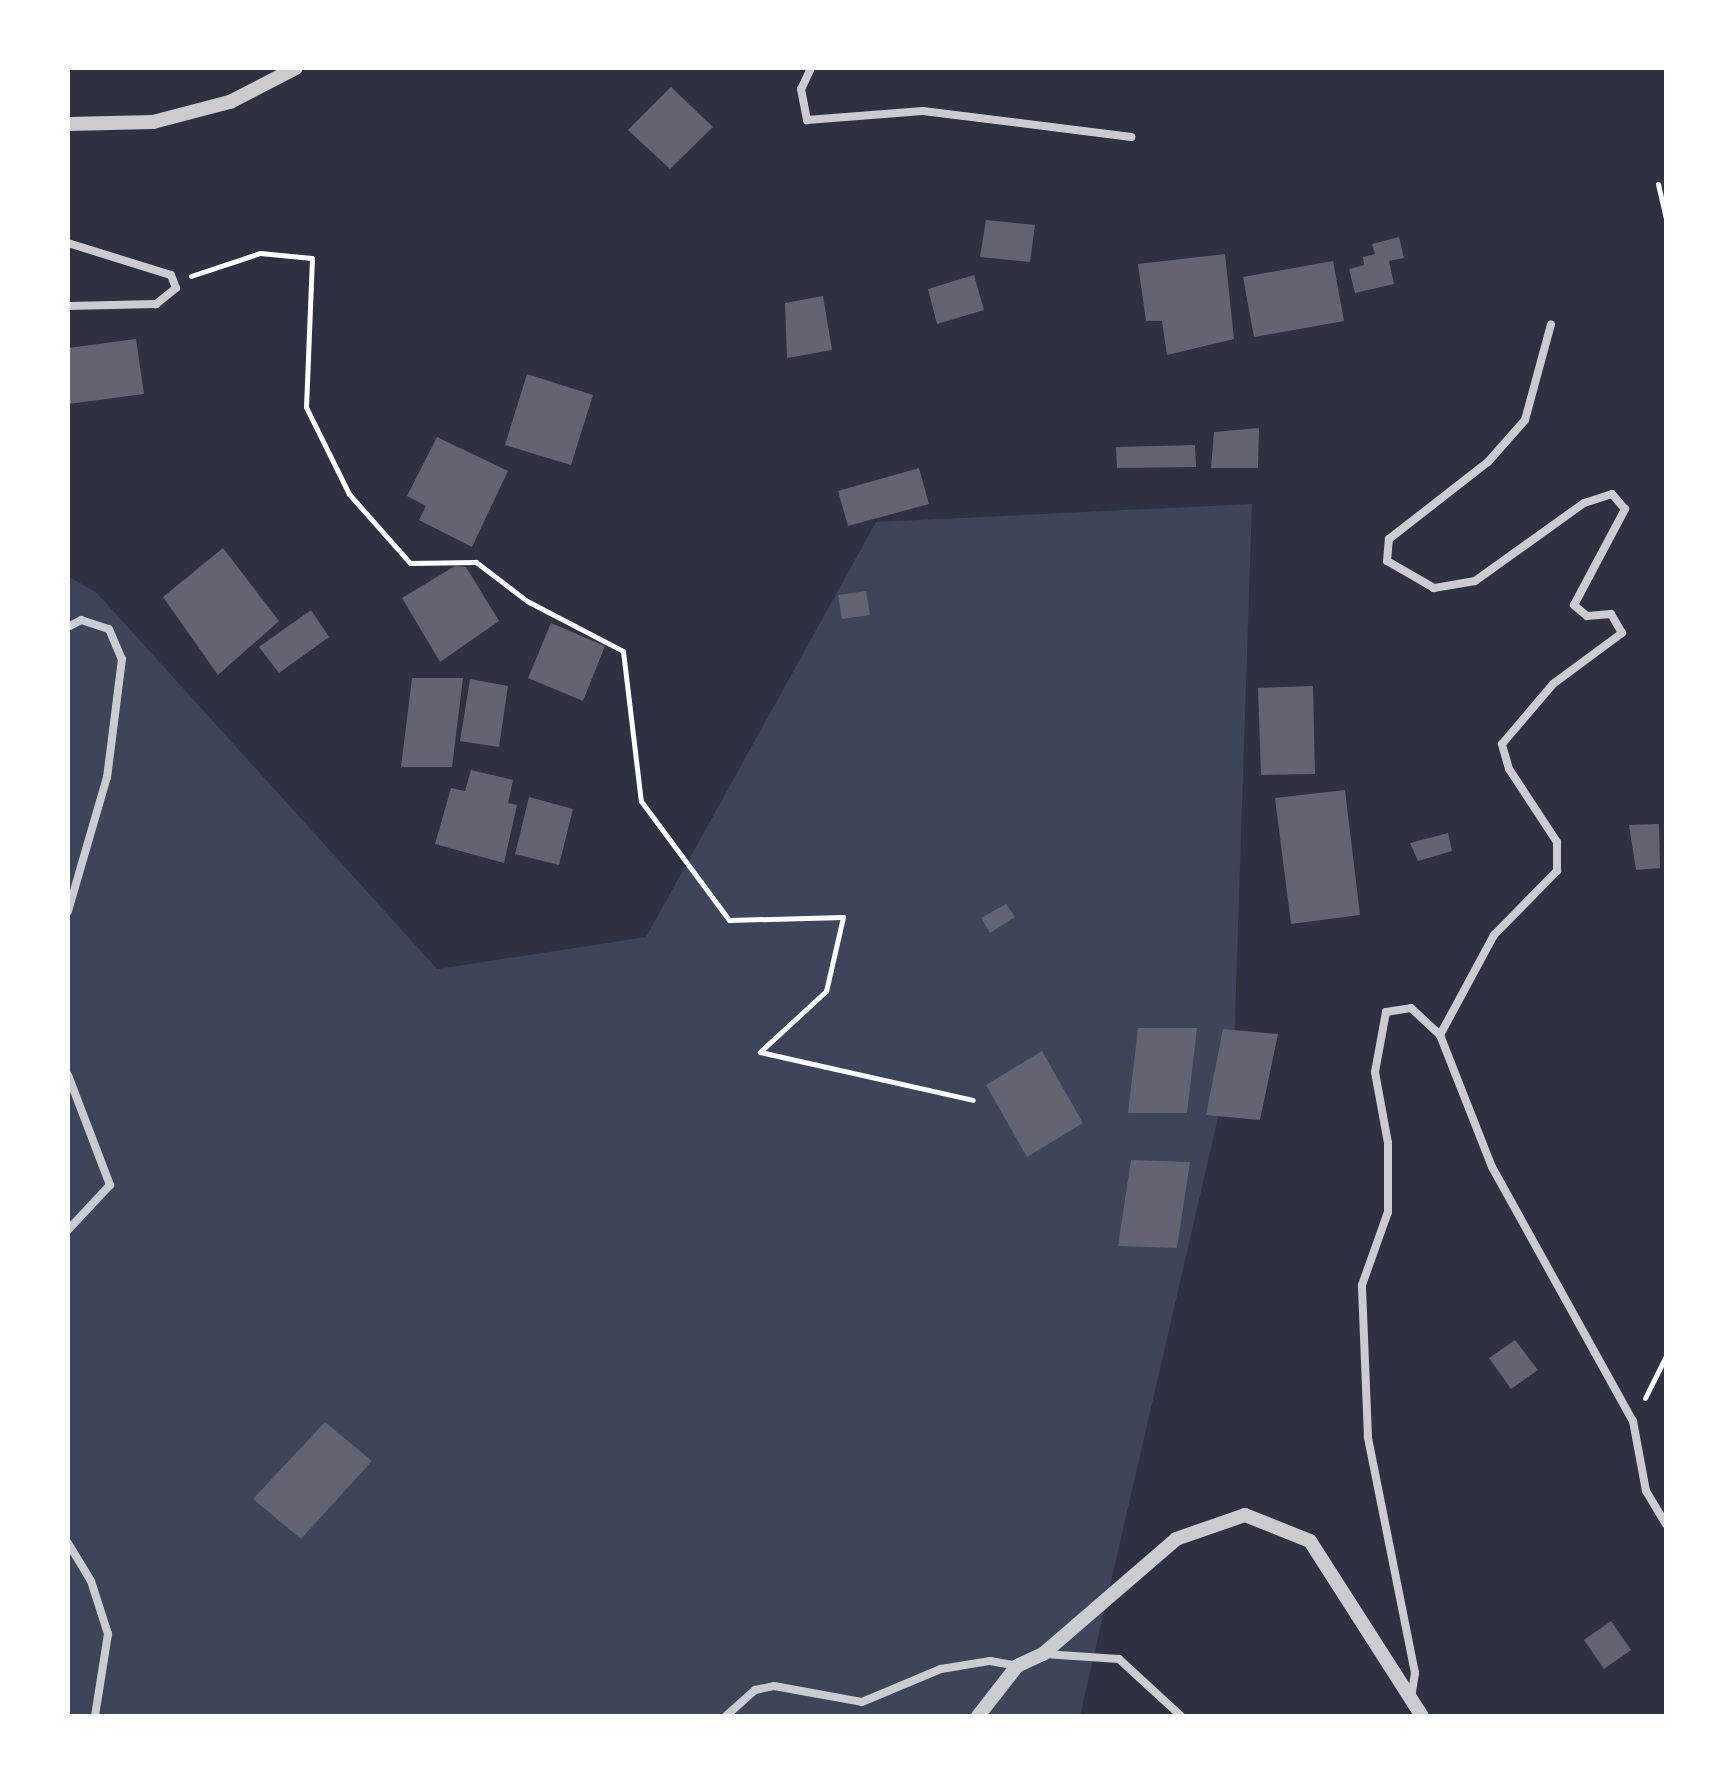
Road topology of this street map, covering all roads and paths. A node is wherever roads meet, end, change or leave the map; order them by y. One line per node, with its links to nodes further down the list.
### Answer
1 (296, 68): 3 (street)
2 (811, 68): 4 (street)
3 (68, 124)
4 (1131, 137)
5 (1658, 184): 6 (path)
6 (1666, 220)
7 (68, 243): 8 (street)
8 (175, 282): 9 (street); 15 (path)
9 (68, 306)
10 (1551, 324): 13 (street)
11 (68, 627): 12 (street)
12 (68, 911)
13 (1440, 1035): 18 (street); 23 (street)
14 (68, 1075): 16 (street)
15 (973, 1100)
16 (68, 1230)
17 (1666, 1356): 18 (path)
18 (1633, 1421): 19 (street)
19 (1666, 1524)
20 (68, 1543): 24 (street)
21 (1043, 1654): 22 (street); 23 (street); 27 (street)
22 (1017, 1666): 25 (street); 26 (street)
23 (1412, 1692): 28 (street)
24 (95, 1716)
25 (726, 1716)
26 (978, 1716)
27 (1181, 1716)
28 (1422, 1716)

